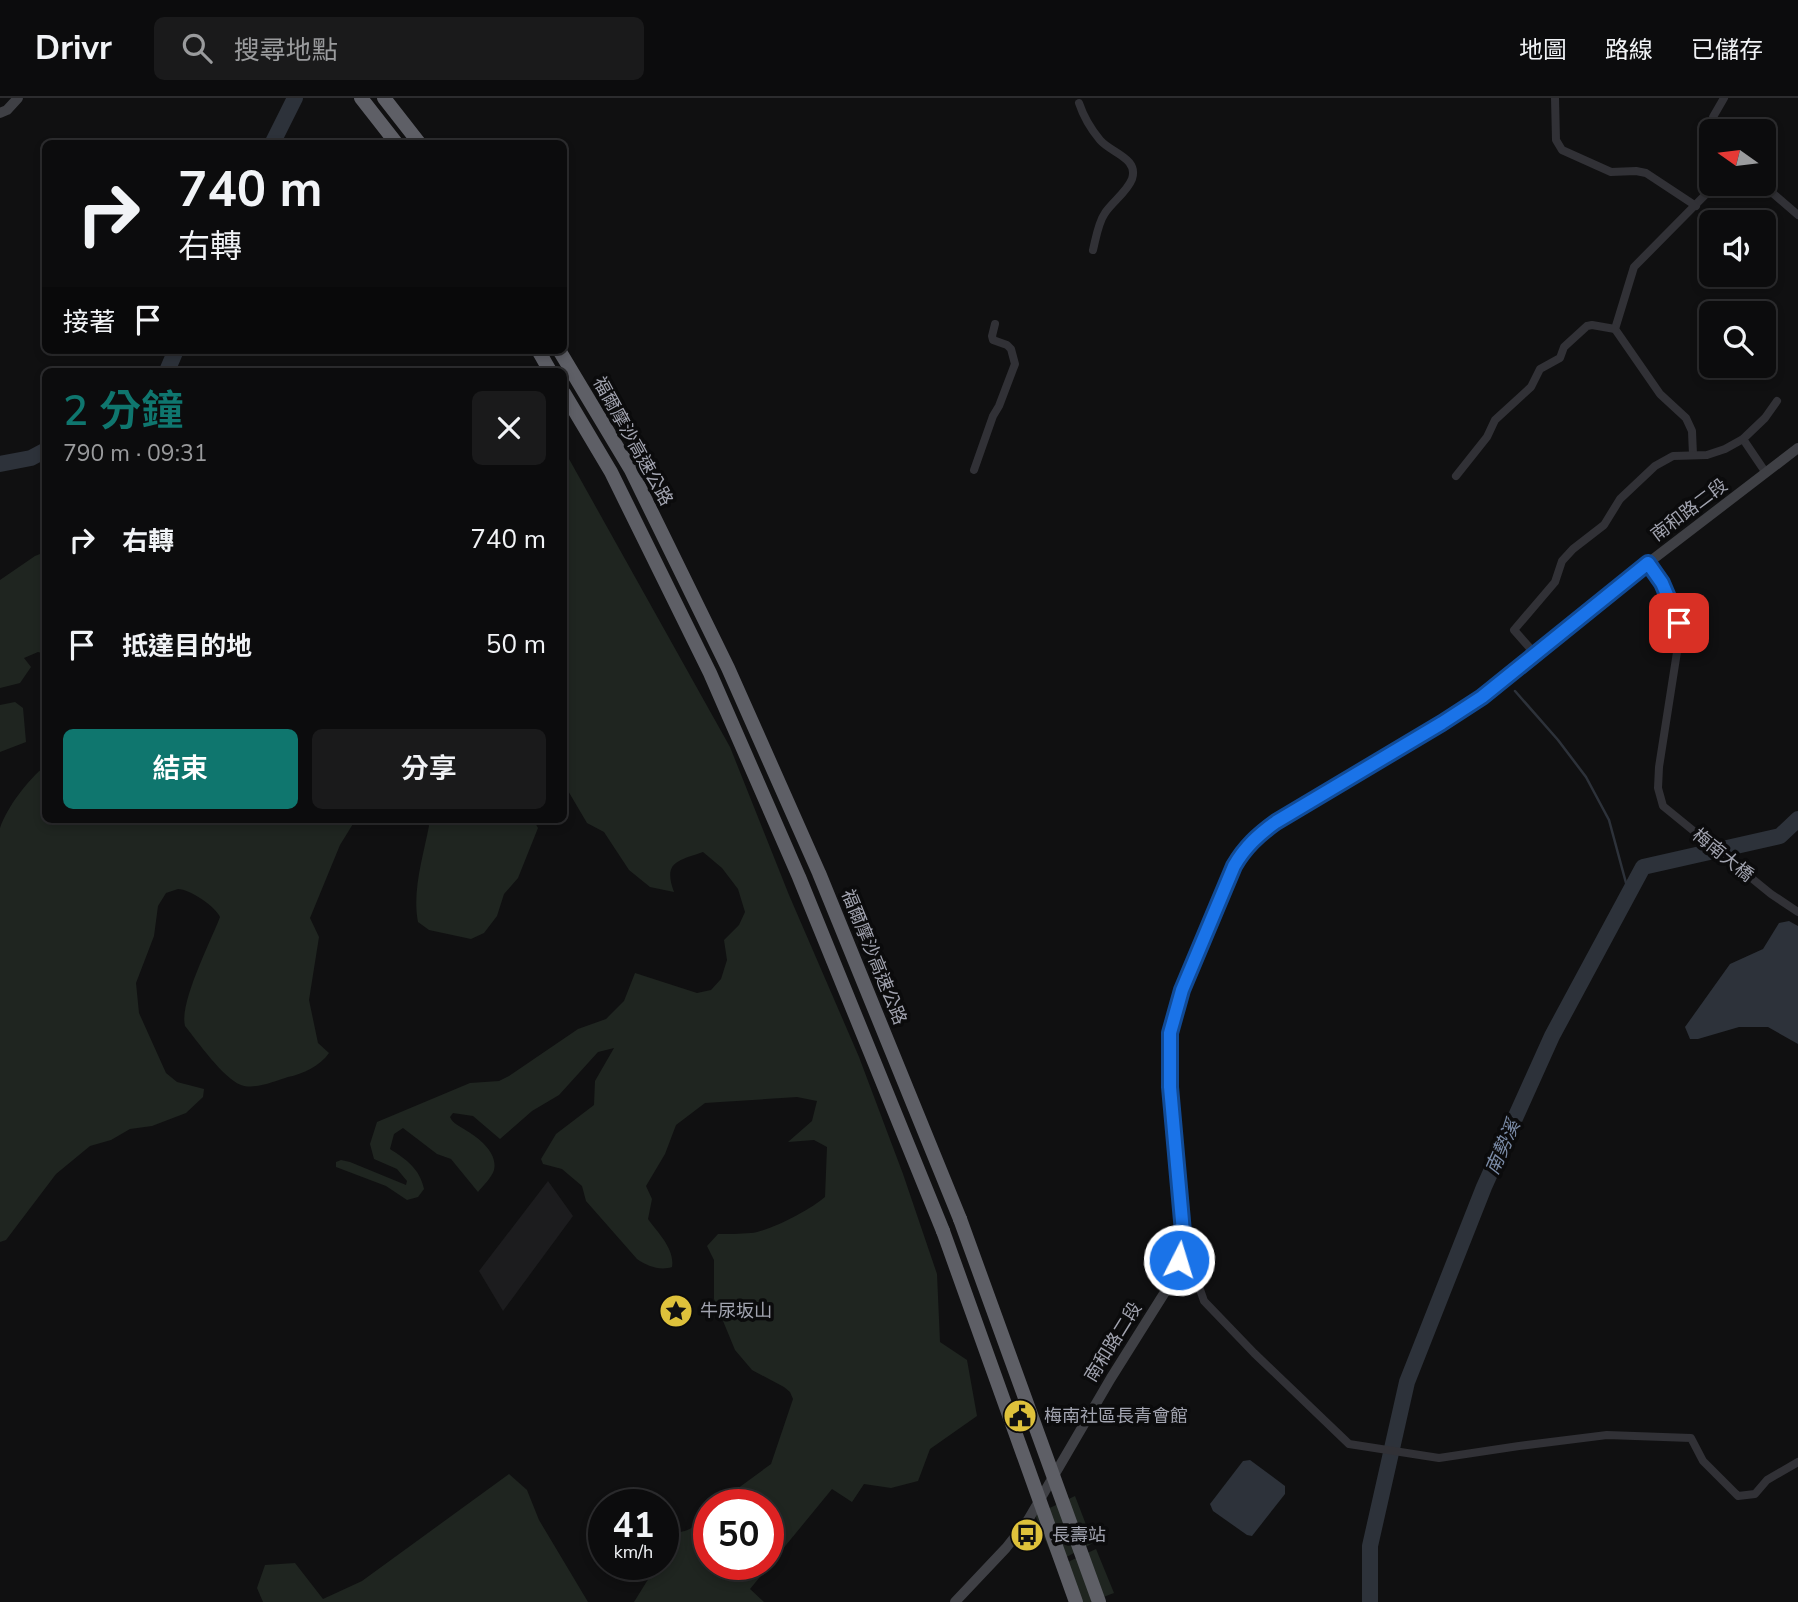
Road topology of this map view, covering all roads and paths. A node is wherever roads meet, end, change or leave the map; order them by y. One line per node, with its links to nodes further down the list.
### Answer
1 (18, 98): 7 (main road)
2 (361, 98): 9 (highway)
3 (384, 98): 10 (highway)
4 (1555, 98): 13 (street)
5 (1724, 98): 8 (street)
6 (1079, 103): 15 (street)
7 (0, 113)
8 (1713, 119)
9 (394, 140)
10 (417, 140)
11 (1705, 196): 13 (street)
12 (1776, 196): 14 (street)
13 (1696, 206): 17 (street)
14 (1798, 215)
15 (1093, 250)
16 (995, 324): 24 (street)
17 (1615, 329): 23 (street); 26 (street)
18 (561, 354): 34 (highway, 福爾摩沙高速公路, bridge)
19 (567, 398): 33 (highway, 福爾摩沙高速公路, bridge)
20 (1777, 401): 21 (street)
21 (1743, 439): 23 (street); 25 (street)
22 (1798, 448): 25 (main road, 南和路二段)
23 (1693, 455): 28 (street)
24 (974, 470)
25 (1766, 473): 27 (main road, 南和路二段)
26 (1456, 476)
27 (1648, 563): 28 (main road, 南和路二段); 29 (street, 梅南大橋)
28 (1536, 655): 30 (main road, 南和路二段)
29 (1798, 912)
30 (1182, 1246): 31 (street); 32 (main road, 南和路二段)
31 (1798, 1462)
32 (954, 1602)
33 (1076, 1602)
34 (1099, 1602)

